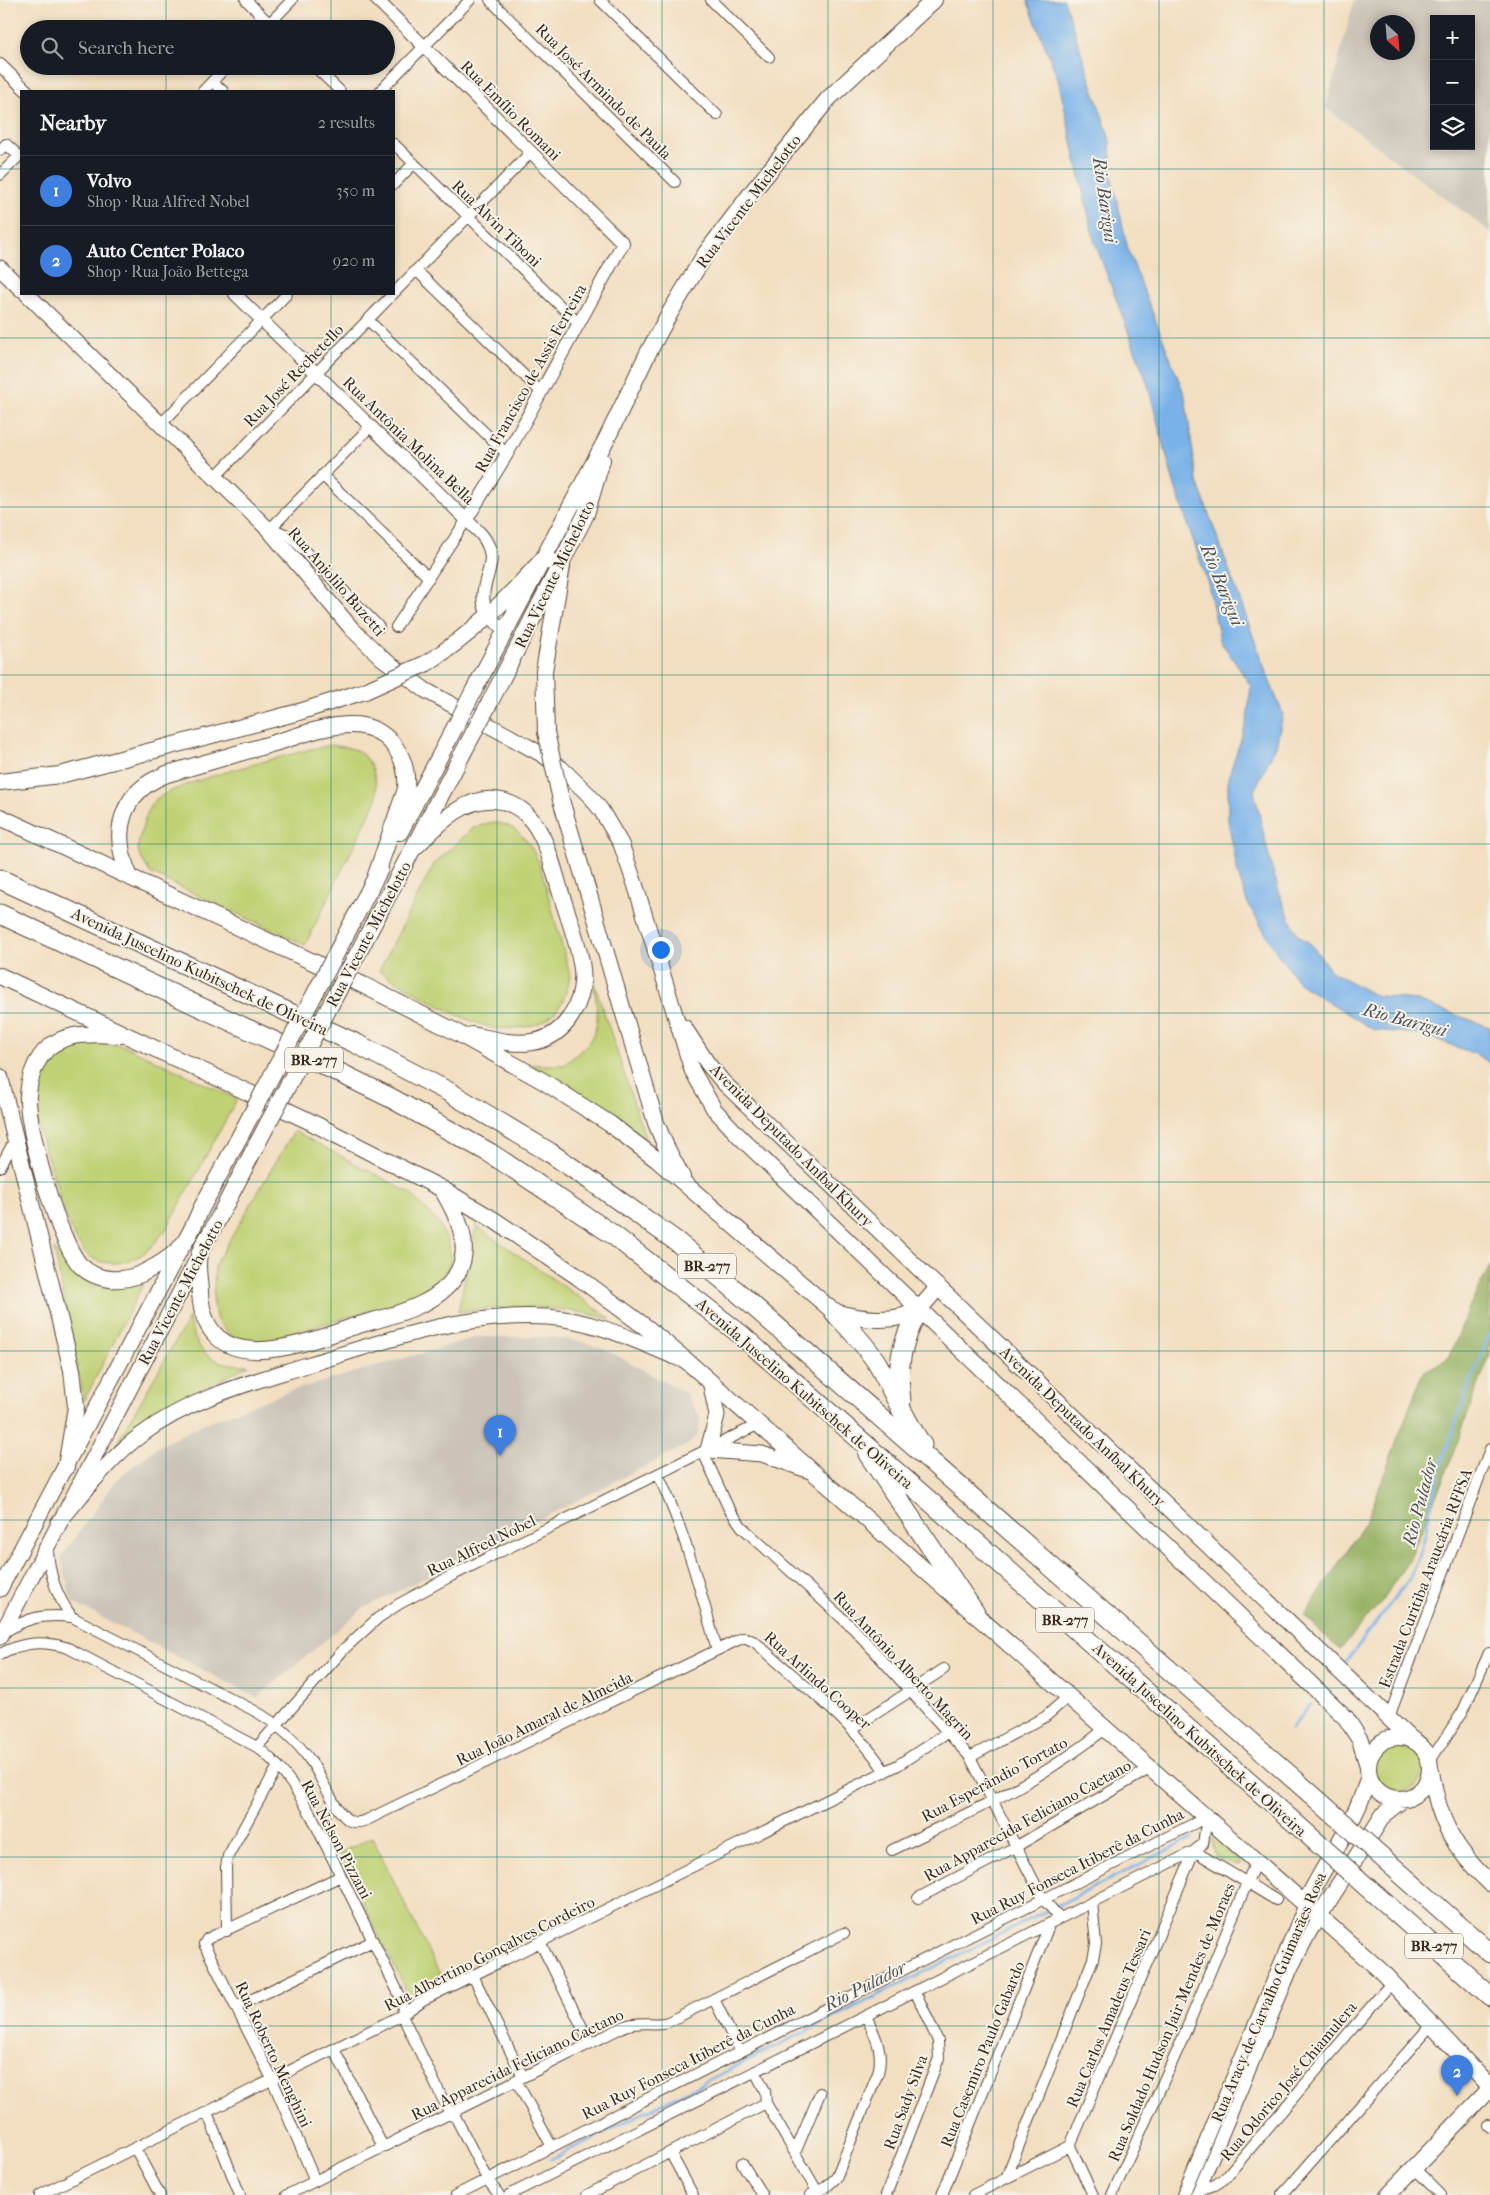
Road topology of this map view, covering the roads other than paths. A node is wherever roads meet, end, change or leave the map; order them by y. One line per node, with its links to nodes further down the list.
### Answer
1 (246, 0): 9 (street)
2 (292, 0): 10 (street)
3 (377, 0): 11 (street, Rua Emílio Romani)
4 (470, 0): 11 (street)
5 (490, 0): 28 (street, Rua José Armindo de Paula)
6 (600, 0): 22 (street)
7 (711, 0): 12 (street)
8 (934, 0): 47 (main road, Rua Vicente Michelotto)
9 (264, 20)
10 (276, 20)
11 (424, 47): 21 (street); 25 (street, Rua Emílio Romani)
12 (769, 57)
13 (0, 66): 17 (street)
14 (219, 75): 16 (street)
15 (323, 75): 20 (street)
16 (212, 82): 18 (street); 19 (street)
17 (26, 90)
18 (204, 90)
19 (222, 90)
20 (339, 90)
21 (381, 90)
22 (717, 115)
23 (395, 145): 26 (street, Rua Alvin Tiboni)
24 (0, 150): 27 (street)
25 (531, 152): 30 (street, Rua José Rechetello); 31 (street, Rua Emílio Romani)
26 (414, 163): 29 (street); 30 (street, Rua Alvin Tiboni)
27 (0, 175)
28 (675, 182)
29 (395, 183)
30 (468, 217): 33 (street, Rua José Rechetello); 42 (street, Rua Alvin Tiboni)
31 (623, 243): 42 (street, Rua Francisco de Assis Ferreira)
32 (0, 268): 34 (main road, Rua Anjolilo Buzetti)
33 (416, 270): 35 (street, Rua José Rechetello); 44 (street)
34 (20, 285)
35 (395, 291)
36 (30, 295): 45 (main road, Rua Anjolilo Buzetti)
37 (236, 295): 40 (street, Rua Antônia Molina Bella)
38 (286, 295): 40 (street)
39 (391, 295): 41 (street, Rua José Rechetello)
40 (262, 320): 43 (street, Rua Antônia Molina Bella); 45 (street)
41 (368, 320): 43 (street, Rua José Rechetello); 48 (street)
42 (578, 324): 44 (street, Rua Francisco de Assis Ferreira)
43 (316, 373): 46 (street, Rua Antônia Molina Bella); 50 (street, Rua José Rechetello)
44 (541, 392): 48 (street, Rua Francisco de Assis Ferreira)
45 (161, 424): 50 (main road, Rua Anjolilo Buzetti)
46 (371, 426): 49 (street); 51 (street, Rua Antônia Molina Bella)
47 (608, 436): 53 (main road, Rua Vicente Michelotto); 54 (main road, Rua Vicente Michelotto)
48 (507, 454): 51 (street, Rua Francisco de Assis Ferreira)
49 (322, 475): 52 (street); 55 (street)
50 (215, 476): 52 (main road, Rua Anjolilo Buzetti)
51 (467, 519): 55 (street, Rua Francisco de Assis Ferreira); 56 (street, Rua Antônia Molina Bella)
52 (269, 530): 57 (street); 70 (main road, Rua Anjolilo Buzetti)
53 (544, 558): 54 (main road); 56 (main road); 59 (main road, Rua Vicente Michelotto)
54 (562, 566): 63 (main road, Rua Vicente Michelotto, bridge); 76 (main road, bridge)
55 (429, 578): 58 (street, Rua Francisco de Assis Ferreira)
56 (490, 616): 59 (street); 60 (main road, bridge)
57 (380, 627)
58 (396, 627)
59 (505, 632): 66 (main road, Rua Vicente Michelotto, bridge)
60 (0, 782)
61 (0, 817): 64 (main road)
62 (122, 848): 64 (main road); 65 (main road); 66 (main road)
63 (413, 848): 71 (main road); 79 (main road, Rua Vicente Michelotto, bridge)
64 (98, 862): 65 (main road)
65 (130, 877): 71 (main road)
66 (375, 878): 78 (main road, Rua Vicente Michelotto, bridge)
67 (0, 879): 91 (highway, Avenida Juscelino Kubitschek de Oliveira / BR-277)
68 (0, 914): 87 (highway, Avenida Juscelino Kubitschek de Oliveira / BR-277)
69 (0, 976): 72 (main road)
70 (674, 1011): 80 (main road, Avenida Deputado Aníbal Khury); 81 (main road, Avenida Deputado Aníbal Khury)
71 (454, 1031): 76 (main road)
72 (130, 1036): 77 (main road); 78 (main road)
73 (0, 1077): 74 (main road)
74 (16, 1138): 75 (street); 90 (main road)
75 (0, 1167)
76 (686, 1186): 82 (main road)
77 (442, 1189): 79 (main road); 83 (main road)
78 (183, 1244): 90 (main road, Rua Vicente Michelotto)
79 (199, 1256): 94 (main road, Rua Vicente Michelotto)
80 (938, 1287): 81 (main road); 107 (main road, Avenida Deputado Aníbal Khury)
81 (919, 1309): 82 (main road); 86 (highway); 118 (main road, Avenida Deputado Aníbal Khury)
82 (834, 1312): 86 (highway)
83 (689, 1362): 84 (main road); 94 (main road)
84 (710, 1381): 85 (main road); 89 (main road)
85 (759, 1424): 89 (street, Rua Alfred Nobel); 93 (main road)
86 (909, 1426): 91 (highway)
87 (853, 1432): 97 (highway); 148 (highway, Avenida Juscelino Kubitschek de Oliveira / BR-277, bridge)
88 (1490, 1449): 107 (street, Estrada Curitiba Araucária RFFSA)
89 (706, 1451): 92 (street, Rua Alfred Nobel); 93 (main road); 105 (street, Rua Antônio Alberto Magrin)
90 (66, 1467): 96 (main road, Rua Vicente Michelotto)
91 (937, 1467): 144 (highway, Avenida Juscelino Kubitschek de Oliveira / BR-277, bridge)
92 (658, 1474): 101 (street); 108 (street, Rua Alfred Nobel)
93 (815, 1474): 97 (main road)
94 (58, 1523): 95 (main road, Rua Vicente Michelotto)
95 (48, 1544): 98 (street, Rua Nelson Pizzani); 99 (main road, Rua Vicente Michelotto)
96 (0, 1589)
97 (975, 1614): 106 (main road)
98 (72, 1617): 99 (street, Rua Nelson Pizzani); 108 (street, Rua Nelson Pizzani)
99 (1, 1635)
100 (746, 1638): 101 (street, Rua João Amaral de Almeida); 110 (street, Rua Arlindo Cooper)
101 (717, 1650): 123 (street, Rua João Amaral de Almeida)
102 (1489, 1653): 116 (street)
103 (0, 1654): 113 (street, Rua Nelson Pizzani)
104 (944, 1669): 105 (street)
105 (911, 1691): 110 (street); 111 (street, Rua Antônio Alberto Magrin)
106 (1068, 1696): 109 (main road); 114 (street)
107 (1389, 1718): 112 (main road, Avenida Deputado Aníbal Khury)
108 (276, 1725): 113 (street, Rua Alfred Nobel); 123 (street, Rua Nelson Pizzani)
109 (1106, 1728): 117 (main road); 121 (street, Rua Esperândio Tortato)
110 (852, 1729): 119 (street, Rua Arlindo Cooper)
111 (948, 1732): 114 (street, Rua Antônio Alberto Magrin); 119 (street, Rua Albertino Gonçalves Cordeiro)
112 (1411, 1739): 116 (main road); 118 (main road)
113 (257, 1748): 115 (street, Rua Nelson Pizzani)
114 (970, 1757): 121 (street, Rua Antônio Alberto Magrin)
115 (278, 1766): 129 (street, Rua Nelson Pizzani); 140 (street)
116 (1430, 1766): 120 (main road); 124 (main road)
117 (1150, 1768): 122 (main road); 125 (street, Rua Apparecida Feliciano Caetano)
118 (1368, 1770): 120 (main road); 136 (main road, Rua Aracy de Carvalho Guimarães Rosa)
119 (885, 1772): 143 (street, Rua Albertino Gonçalves Cordeiro)
120 (1406, 1798): 124 (main road); 137 (main road, Rua Aracy de Carvalho Guimarães Rosa)
121 (993, 1800): 125 (street, Rua Antônio Alberto Magrin); 126 (street, Rua Esperândio Tortato)
122 (1207, 1818): 127 (street, Rua Ruy Fonseca Itiberê da Cunha); 128 (main road); 133 (street, Rua Ruy Fonseca Itiberê da Cunha)
123 (354, 1822)
124 (1446, 1828): 131 (main road)
125 (1017, 1846): 132 (street, Rua Apparecida Feliciano Caetano); 133 (street, Rua Antônio Alberto Magrin)
126 (892, 1850)
127 (1194, 1851): 130 (street); 135 (street); 165 (street, Rua Carlos Amadeus Tessari)
128 (1256, 1861): 130 (street, Rua Soldado Hudson Jair Mendes de Moraes); 136 (main road)
129 (341, 1876): 140 (street); 142 (street, Rua Nelson Pizzani)
130 (1248, 1883): 134 (street); 192 (street, Rua Soldado Hudson Jair Mendes de Moraes)
131 (1490, 1883)
132 (918, 1898)
133 (1043, 1899): 138 (street, Rua Antônio Alberto Magrin); 156 (street, Rua Ruy Fonseca Itiberê da Cunha)
134 (1276, 1900)
135 (1092, 1902): 138 (street); 173 (street)
136 (1305, 1904): 137 (main road); 193 (street, Rua Aracy de Carvalho Guimarães Rosa)
137 (1319, 1916): 146 (main road); 176 (street, Rua Aracy de Carvalho Guimarães Rosa)
138 (1060, 1918): 139 (street)
139 (1050, 1923): 147 (street); 189 (street, Rua Casemiro Paulo Gabardo)
140 (227, 1931): 150 (street, Rua Roberto Menghini)
141 (844, 1934): 149 (street, Rua Apparecida Feliciano Caetano)
142 (373, 1941): 150 (street); 151 (street, Rua Nelson Pizzani)
143 (540, 1942): 145 (street, Rua Albertino Gonçalves Cordeiro); 154 (street)
144 (1490, 1953)
145 (473, 1976): 151 (street, Rua Albertino Gonçalves Cordeiro); 158 (street)
146 (1392, 1982): 153 (main road); 176 (street, Rua Odorico José Chiamulera)
147 (915, 1991): 152 (street); 188 (street, Rua Sady Silva)
148 (1490, 1996)
149 (714, 1999): 154 (street, Rua Apparecida Feliciano Caetano); 156 (street)
150 (236, 2007): 159 (street, Rua Roberto Menghini)
151 (402, 2015): 155 (street, Rua Albertino Gonçalves Cordeiro); 164 (street, Rua Nelson Pizzani)
152 (866, 2016): 157 (street); 177 (street)
153 (1432, 2024): 160 (main road); 194 (street)
154 (590, 2044): 158 (street, Rua Apparecida Feliciano Caetano)
155 (334, 2049): 159 (street, Rua Albertino Gonçalves Cordeiro); 166 (street)
156 (740, 2052): 167 (street, Rua Ruy Fonseca Itiberê da Cunha)
157 (755, 2071): 162 (street); 184 (street)
158 (520, 2079): 164 (street, Rua Apparecida Feliciano Caetano); 167 (street)
159 (272, 2080): 163 (street, Rua Albertino Gonçalves Cordeiro); 175 (street, Rua Roberto Menghini)
160 (1490, 2088): 172 (main road)
161 (820, 2093): 170 (street)
162 (766, 2103): 169 (street); 170 (street)
163 (207, 2112): 168 (street, Rua Albertino Gonçalves Cordeiro); 180 (street)
164 (450, 2114): 166 (street, Rua Apparecida Feliciano Caetano); 174 (street, Rua Nelson Pizzani)
165 (1070, 2146): 173 (street); 191 (street)
166 (383, 2147): 175 (street, Rua Apparecida Feliciano Caetano)
167 (552, 2147): 174 (street, Rua Ruy Fonseca Itiberê da Cunha)
168 (135, 2148): 178 (street, Rua Albertino Gonçalves Cordeiro); 179 (street)
169 (670, 2152): 185 (street); 186 (street)
170 (795, 2153): 177 (street)
171 (742, 2163): 187 (street)
172 (1414, 2168): 195 (main road); 196 (street)
173 (1006, 2178): 190 (street)
174 (487, 2179): 182 (street, Rua Ruy Fonseca Itiberê da Cunha); 183 (street, Rua Nelson Pizzani)
175 (314, 2181): 181 (street, Rua Apparecida Feliciano Caetano)
176 (1199, 2192)
177 (814, 2193)
178 (40, 2195)
179 (160, 2195)
180 (240, 2195)
181 (286, 2195)
182 (456, 2195)
183 (499, 2195)
184 (509, 2195)
185 (587, 2195)
186 (693, 2195)
187 (762, 2195)
188 (886, 2195)
189 (942, 2195)
190 (973, 2195)
191 (1094, 2195)
192 (1112, 2195)
193 (1183, 2195)
194 (1282, 2195)
195 (1388, 2195)
196 (1441, 2195)

